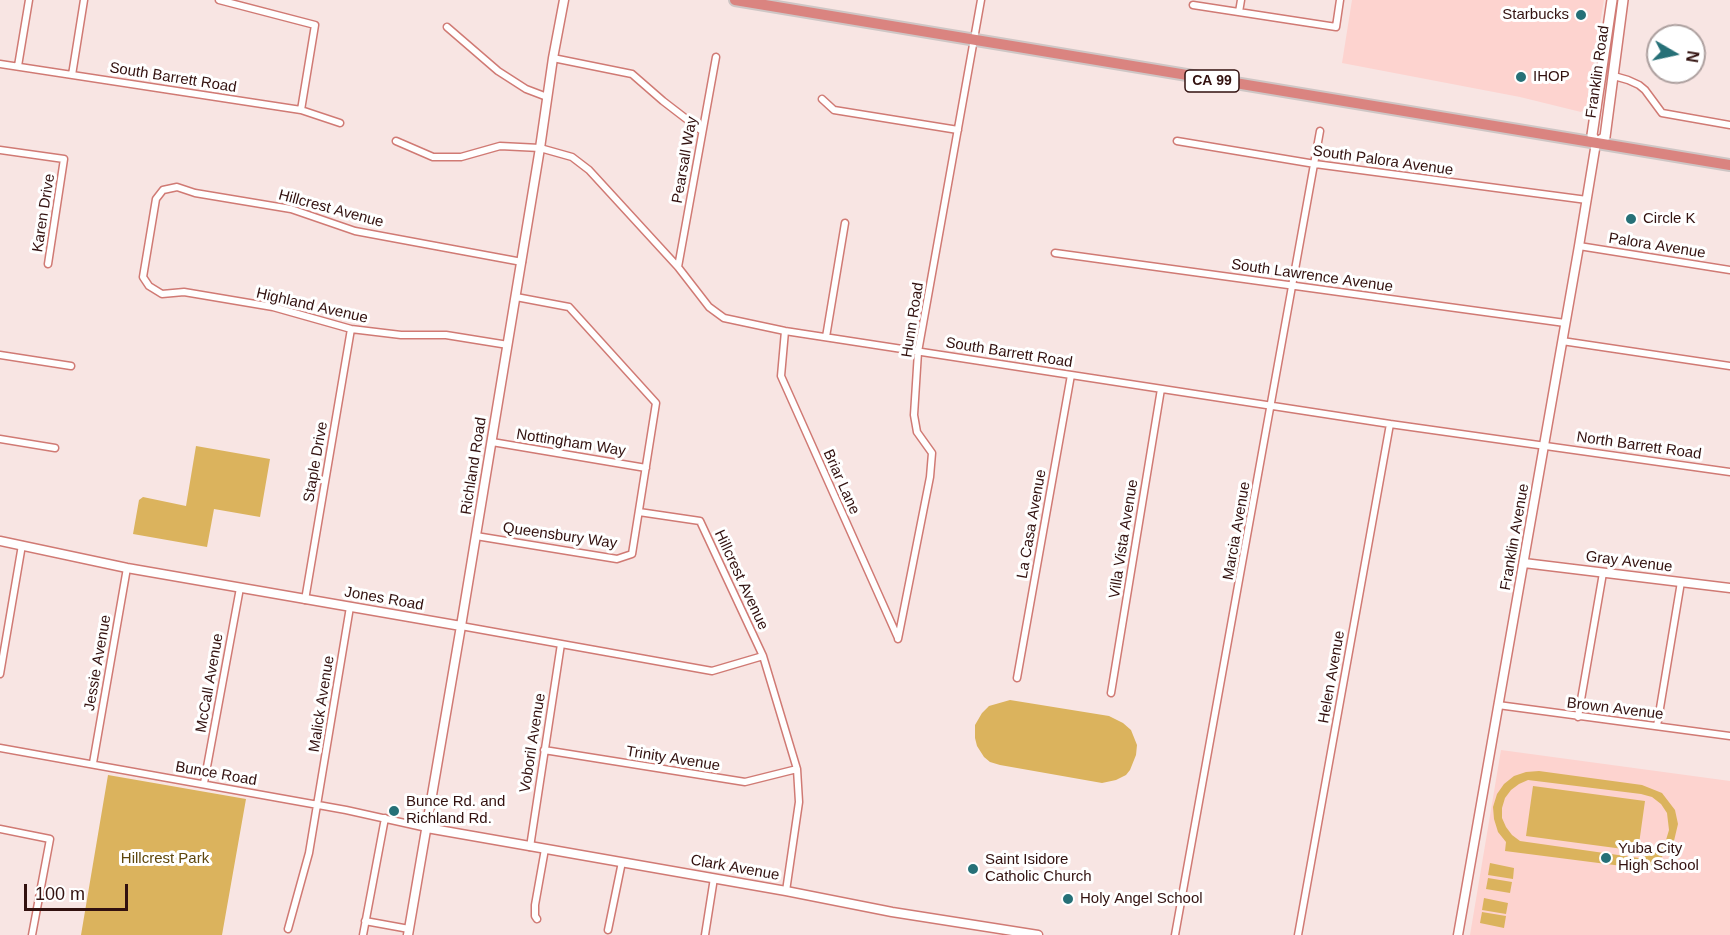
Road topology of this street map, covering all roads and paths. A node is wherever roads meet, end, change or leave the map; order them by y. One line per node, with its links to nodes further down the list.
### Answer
1 (29, 0): 18 (street)
2 (84, 0): 19 (street)
3 (219, 0): 23 (street)
4 (564, 0): 16 (street, Richland Road)
5 (735, 0): 14 (highway, CA 99)
6 (981, 0): 14 (street, Hunn Road)
7 (1241, 0): 12 (street)
8 (1340, 0): 12 (street)
9 (1611, 0): 31 (main road, Franklin Road)
10 (1623, 0): 20 (main road, Franklin Road)
11 (1193, 5): 12 (street)
12 (1239, 12)
13 (447, 27): 21 (street)
14 (975, 40): 26 (street, Hunn Road); 31 (highway, CA 99)
15 (716, 57): 27 (street, Pearsall Way)
16 (553, 58): 21 (street, Richland Road); 27 (street)
17 (0, 64): 18 (street, South Barrett Road)
18 (18, 66): 19 (street, South Barrett Road)
19 (72, 75): 23 (street, South Barrett Road)
20 (1614, 76): 25 (street); 31 (main road, Franklin Road)
21 (547, 97): 32 (street, Richland Road)
22 (822, 99): 26 (street)
23 (301, 110): 24 (street, South Barrett Road)
24 (340, 123)
25 (1730, 125)
26 (958, 130): 53 (street, Hunn Road)
27 (702, 131): 42 (street, Pearsall Way)
28 (1320, 131): 34 (street, Marcia Avenue)
29 (396, 141): 32 (street, South Barrett Road)
30 (1177, 141): 34 (street, South Palora Avenue)
31 (1596, 143): 35 (highway, CA 99); 36 (street, Franklin Avenue)
32 (540, 148): 40 (street, Richland Road); 42 (street, South Barrett Road)
33 (0, 150): 41 (street, Karen Drive)
34 (1315, 164): 36 (street, South Palora Avenue); 44 (street, Marcia Avenue)
35 (1730, 165)
36 (1587, 200): 38 (street, Franklin Avenue)
37 (845, 223): 50 (street)
38 (1580, 246): 43 (street, Palora Avenue); 47 (street, Franklin Avenue)
39 (1055, 253): 44 (street, South Lawrence Avenue)
40 (522, 262): 45 (street, Hillcrest Avenue); 46 (street, Richland Road)
41 (48, 264)
42 (678, 267): 49 (street, South Barrett Road)
43 (1730, 270)
44 (1293, 285): 47 (street, South Lawrence Avenue); 59 (street, Marcia Avenue)
45 (149, 286): 48 (street, Highland Avenue)
46 (516, 297): 52 (street, Richland Road); 65 (street)
47 (1565, 323): 51 (street, Franklin Avenue)
48 (351, 329): 52 (street, Highland Avenue); 77 (street, Staple Drive)
49 (785, 331): 50 (street, South Barrett Road); 80 (street, Briar Lane)
50 (826, 338): 53 (street, South Barrett Road)
51 (1562, 341): 56 (street); 63 (street, Franklin Avenue)
52 (508, 345): 62 (street, Richland Road)
53 (918, 351): 57 (street, South Barrett Road); 80 (street, Hunn Road)
54 (0, 355): 55 (street)
55 (71, 366)
56 (1730, 366)
57 (1071, 375): 58 (street, South Barrett Road); 84 (street, La Casa Avenue)
58 (1161, 389): 59 (street, South Barrett Road); 85 (street, Villa Vista Avenue)
59 (1272, 406): 60 (street, South Barrett Road); 114 (street, Marcia Avenue)
60 (1390, 424): 63 (street, South Barrett Road); 115 (street, Helen Avenue)
61 (0, 439): 64 (street)
62 (492, 442): 65 (street, Nottingham Way); 68 (street, Richland Road)
63 (1544, 445): 66 (street, North Barrett Road); 71 (street, Franklin Avenue)
64 (55, 448)
65 (646, 468): 67 (street)
66 (1730, 472)
67 (639, 512): 68 (street, Queensbury Way); 82 (street, Hillcrest Avenue)
68 (476, 536): 79 (street, Richland Road)
69 (0, 541): 70 (street, Jones Road)
70 (22, 545): 72 (street, Jones Road); 83 (street)
71 (1524, 563): 73 (street, Gray Avenue); 86 (street, Franklin Avenue)
72 (127, 568): 75 (street, Jones Road); 92 (street, Jessie Avenue)
73 (1603, 573): 74 (street, Gray Avenue); 87 (street)
74 (1681, 582): 76 (street, Gray Avenue); 88 (street)
75 (240, 588): 77 (street, Jones Road); 94 (street, McCall Avenue)
76 (1730, 588)
77 (305, 600): 78 (street, Jones Road)
78 (350, 607): 79 (street, Jones Road); 95 (street, Malick Avenue)
79 (461, 627): 81 (street, Jones Road); 97 (street, Richland Road)
80 (898, 639)
81 (561, 644): 82 (street, Jones Road); 91 (street, Voboril Avenue)
82 (763, 656): 93 (street, Hillcrest Avenue)
83 (0, 674)
84 (1017, 678)
85 (1111, 693)
86 (1498, 705): 87 (street, Brown Avenue); 116 (street, Franklin Avenue)
87 (1578, 717): 88 (street, Brown Avenue)
88 (1656, 726): 89 (street, Brown Avenue)
89 (1730, 736)
90 (0, 748): 92 (street, Bunce Road)
91 (544, 750): 93 (street, Trinity Avenue); 99 (street, Voboril Avenue)
92 (93, 763): 94 (street, Bunce Road)
93 (797, 769): 103 (street, Hillcrest Avenue)
94 (204, 783): 95 (street, Bunce Road)
95 (317, 804): 96 (street, Bunce Road); 106 (street, Malick Avenue)
96 (385, 818): 97 (street, Bunce Road); 105 (street)
97 (427, 828): 99 (street, Clark Avenue); 108 (street, Richland Road)
98 (0, 830): 110 (street)
99 (530, 847): 100 (street, Clark Avenue)
100 (545, 849): 101 (street, Clark Avenue); 104 (street)
101 (622, 862): 102 (street, Clark Avenue); 107 (street)
102 (714, 878): 103 (street, Clark Avenue); 112 (street)
103 (786, 891): 109 (street, Clark Avenue)
104 (537, 919)
105 (365, 921): 108 (street); 111 (street)
106 (288, 929)
107 (608, 930)
108 (409, 932)
109 (1017, 933): 113 (street, Clark Avenue)
110 (32, 935)
111 (363, 935)
112 (705, 935)
113 (1038, 935)
114 (1175, 935)
115 (1298, 935)
116 (1458, 935)

